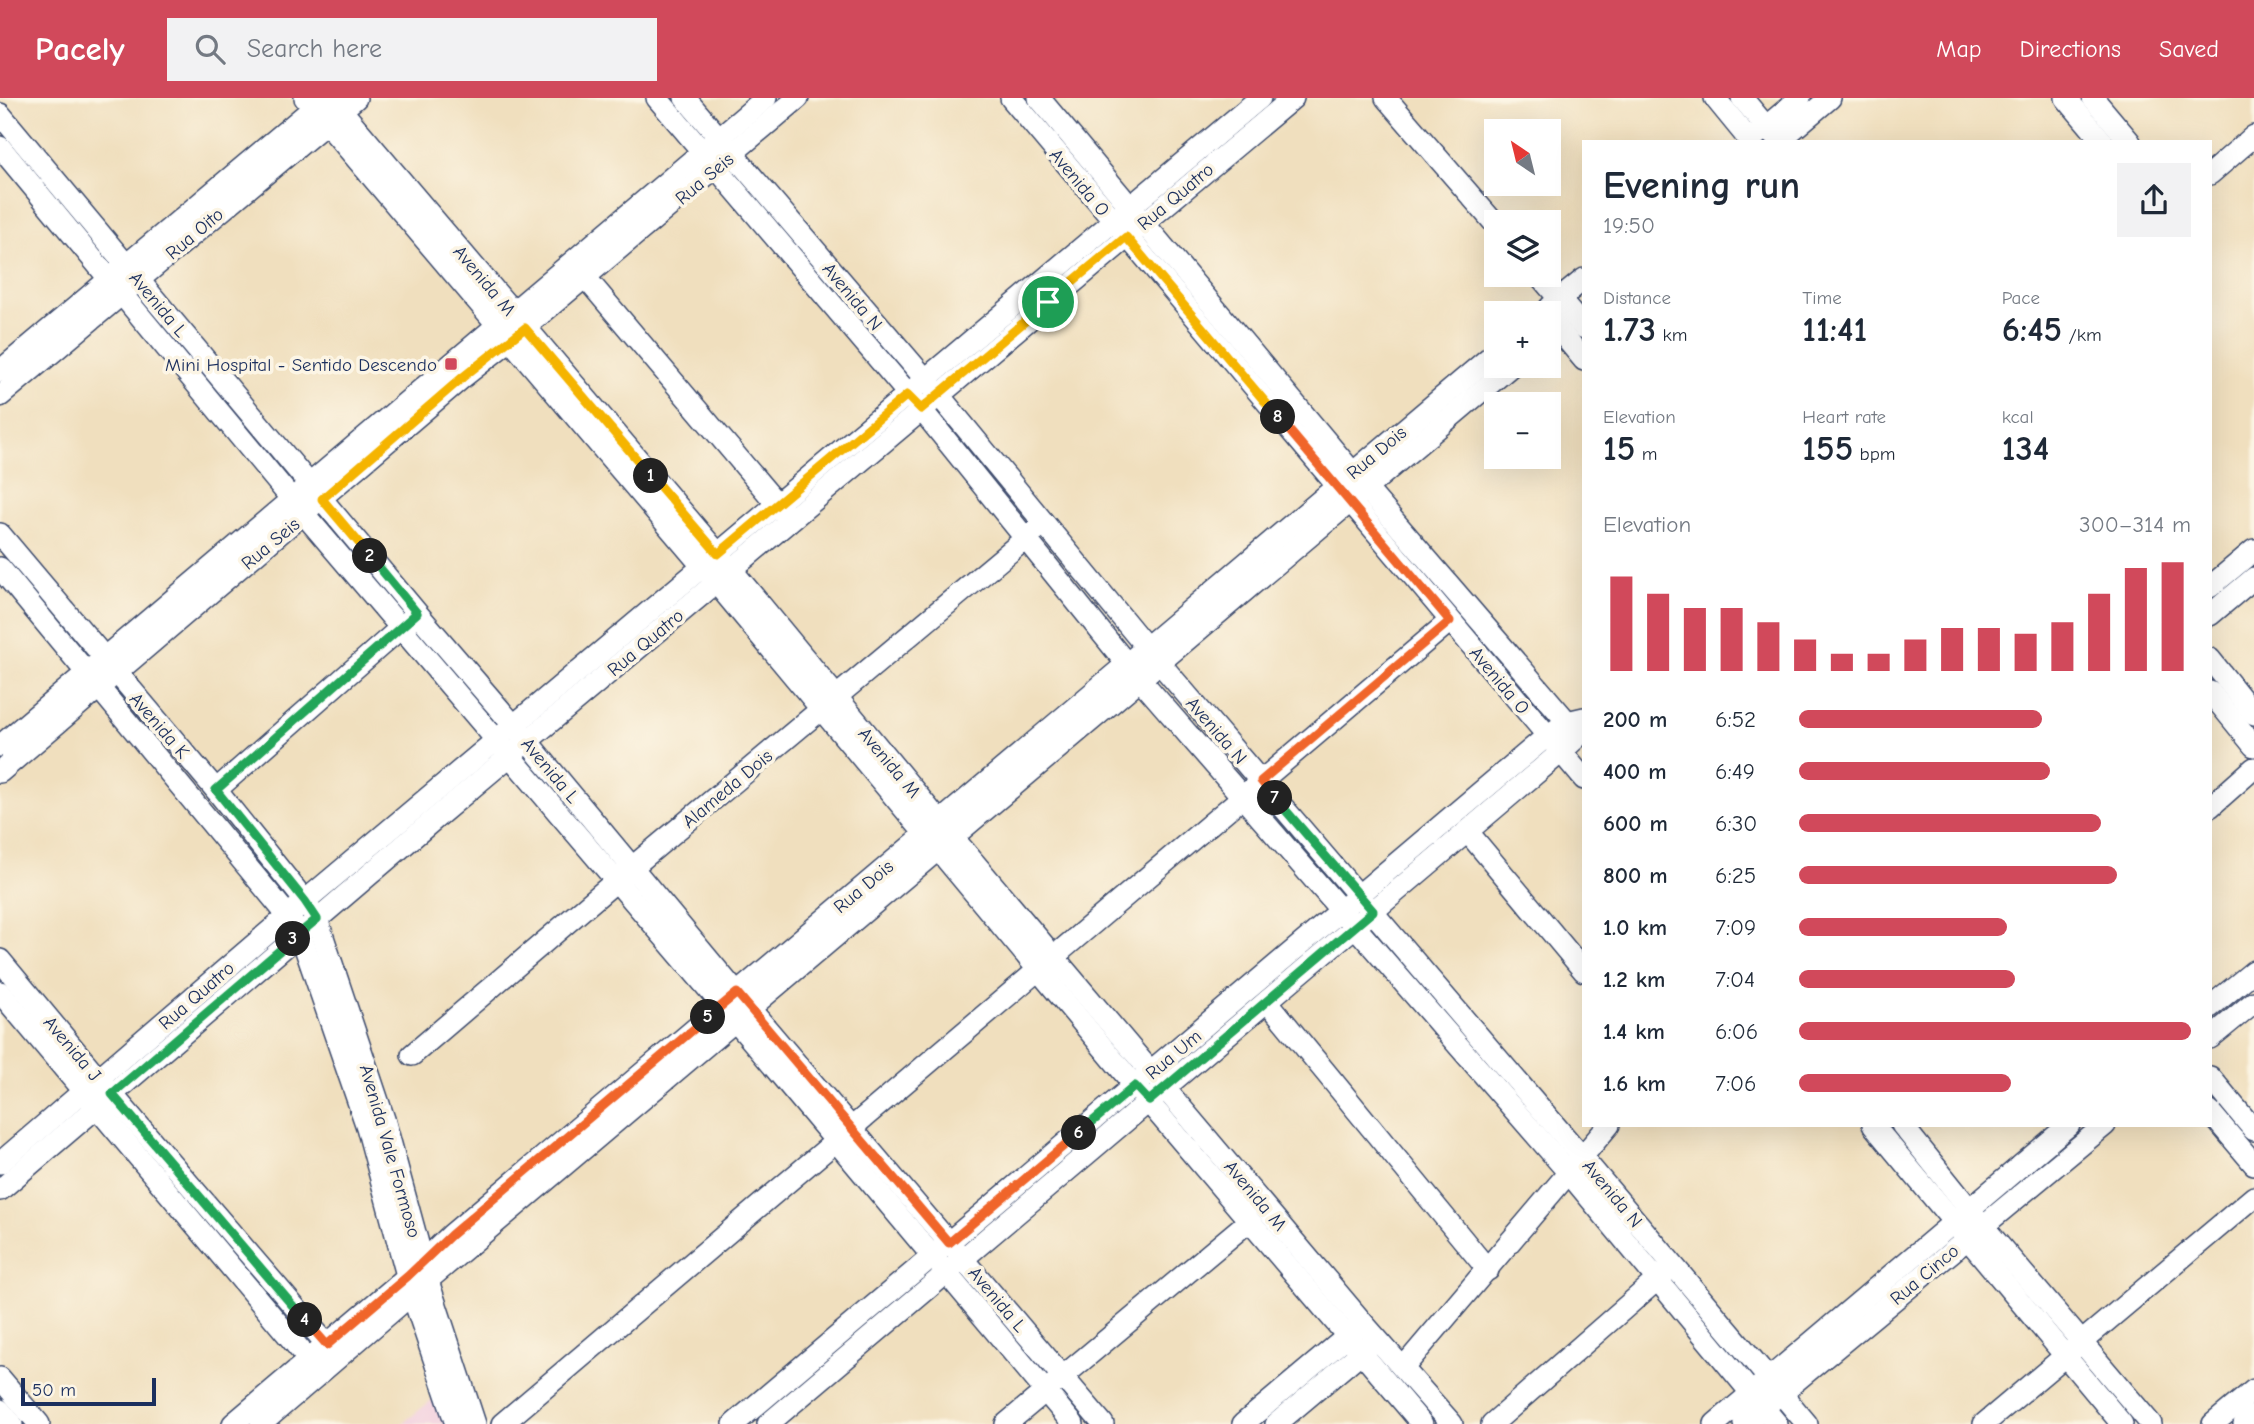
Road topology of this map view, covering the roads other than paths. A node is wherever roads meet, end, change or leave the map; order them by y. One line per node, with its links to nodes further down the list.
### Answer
1 (657, 98): 24 (street, Avenida N)
2 (685, 98): 22 (street, Avenida N)
3 (766, 98): 22 (street, Rua Seis)
4 (797, 98): 22 (street, Rua Seis)
5 (1011, 98): 29 (street, Avenida O)
6 (1039, 98): 28 (street, Avenida O)
7 (1260, 98): 28 (street, Rua Quatro)
8 (1293, 98): 28 (street, Rua Quatro)
9 (1386, 98): 27 (street)
10 (1715, 98): 19 (street)
11 (1742, 98): 19 (street)
12 (1800, 98): 19 (street)
13 (1830, 98): 19 (street)
14 (2066, 98): 20 (street)
15 (2093, 98): 21 (street)
16 (328, 105): 31 (street, Rua Oito); 35 (street, Avenida M)
17 (0, 114): 26 (street, Avenida L)
18 (2254, 136): 25 (street)
19 (1764, 139)
20 (2101, 140)
21 (2128, 140)
22 (726, 146): 24 (street, Rua Seis); 40 (street, Avenida N)
23 (0, 147): 26 (street, Avenida L)
24 (709, 160): 30 (street, Rua Seis); 35 (street, Rua Seis); 42 (street, Avenida N)
25 (2212, 172)
26 (43, 183): 31 (street, Avenida L)
27 (1484, 211)
28 (1137, 215): 29 (street, Rua Quatro); 43 (street, Avenida O)
29 (1120, 229): 40 (street, Rua Quatro); 45 (street, Avenida O)
30 (585, 277): 35 (street, Rua Seis); 47 (street)
31 (124, 280): 38 (street, Rua Oito); 41 (street, Rua Oito); 44 (street, Avenida L); 46 (street, Avenida L)
32 (1582, 282): 33 (street)
33 (1561, 312)
34 (1561, 321): 36 (street)
35 (511, 326): 44 (street, Rua Seis); 53 (street, Avenida M)
36 (1582, 357)
37 (1484, 363): 43 (street, Rua Dois)
38 (0, 370)
39 (1495, 378): 43 (street, Rua Dois)
40 (932, 387): 42 (street, Rua Quatro); 48 (street, Avenida N)
41 (0, 396)
42 (914, 402): 47 (street, Rua Quatro); 50 (street, Avenida N)
43 (1359, 480): 45 (street, Rua Dois); 68 (street, Avenida O)
44 (316, 491): 46 (street, Rua Seis); 56 (street, Avenida L)
45 (1343, 494): 58 (street, Avenida O); 60 (street, Rua Dois)
46 (298, 505): 59 (street, Avenida L); 62 (street, Rua Seis)
47 (784, 512): 53 (street, Rua Quatro)
48 (1044, 524): 50 (street, Alameda Dois); 60 (street, Avenida N)
49 (0, 534): 62 (street, Avenida K)
50 (1026, 538): 63 (street, Avenida N); 66 (street, Alameda Dois)
51 (2254, 550): 55 (street)
52 (0, 568): 64 (street, Avenida K)
53 (717, 568): 66 (street, Avenida M); 69 (street, Rua Quatro)
54 (2254, 578): 57 (street)
55 (2212, 585)
56 (417, 613): 59 (street); 69 (street, Avenida L)
57 (2212, 613)
58 (1450, 621): 70 (street, Avenida O); 78 (street)
59 (401, 628): 73 (street, Avenida L); 79 (street)
60 (1152, 655): 63 (street, Rua Dois); 78 (street, Avenida N)
61 (2212, 662): 67 (street)
62 (110, 666): 64 (street, Rua Seis); 79 (street, Avenida K)
63 (1133, 671): 80 (street, Avenida N); 83 (street, Rua Dois)
64 (93, 681): 71 (street, Rua Seis); 76 (street, Rua Seis); 89 (street, Avenida K)
65 (2212, 694): 72 (street)
66 (828, 704): 83 (street, Avenida M); 84 (street, Alameda Dois)
67 (2254, 714)
68 (1580, 730): 70 (street, Rua Um); 74 (street, Rua Um)
69 (521, 733): 73 (street, Rua Quatro); 84 (street, Avenida L)
70 (1547, 736): 74 (street, Avenida O); 86 (street, Rua Um)
71 (0, 746)
72 (2254, 746)
73 (504, 747): 84 (street, Avenida L); 85 (street, Rua Quatro); 87 (street, Rua Quatro)
74 (1561, 752): 77 (street, Avenida O); 82 (street, Rua Um)
75 (2254, 768): 81 (street)
76 (0, 772)
77 (1582, 777)
78 (1261, 781): 80 (street); 86 (street, Avenida N)
79 (216, 790): 85 (street, Avenida K)
80 (1242, 797): 88 (street, Avenida N); 90 (street)
81 (2212, 805)
82 (1468, 831): 86 (street, Rua Um); 92 (street)
83 (938, 836): 90 (street, Avenida M); 93 (street, Avenida M); 99 (street, Rua Dois)
84 (624, 874): 99 (street, Avenida L); 101 (street, Alameda Dois)
85 (305, 901): 87 (street, Avenida K); 89 (street, Rua Quatro)
86 (1366, 903): 88 (street, Rua Um); 116 (street, Avenida N)
87 (317, 919): 89 (street, Rua Quatro); 127 (street, Avenida Vale Formoso)
88 (1347, 919): 96 (street, Rua Um); 102 (street, Rua Um); 116 (street, Avenida N)
89 (294, 925): 104 (street, Rua Quatro); 127 (street, Avenida Vale Formoso)
90 (1054, 956): 93 (street); 102 (street, Avenida M)
91 (0, 960): 104 (street, Avenida J)
92 (1582, 969)
93 (1038, 970): 105 (street, Avenida M); 113 (street)
94 (2254, 971): 98 (street)
95 (0, 992): 104 (street, Avenida J)
96 (1267, 1001): 102 (street, Rua Um); 126 (street)
97 (2254, 1002): 100 (street)
98 (2212, 1005)
99 (736, 1007): 113 (street, Avenida L); 127 (street, Rua Dois)
100 (2212, 1036)
101 (412, 1055)
102 (1159, 1079): 105 (street, Rua Um); 129 (street, Avenida M)
103 (2212, 1079): 112 (street)
104 (97, 1093): 114 (street, Rua Quatro); 117 (street, Rua Quatro); 132 (street, Avenida J); 134 (street, Avenida J)
105 (1142, 1093): 120 (street, Avenida M); 123 (street, Rua Um)
106 (2212, 1114): 115 (street)
107 (1607, 1127): 116 (street)
108 (1875, 1127): 121 (street)
109 (1904, 1127): 119 (street)
110 (2067, 1127): 119 (street, Rua Cinco)
111 (2103, 1127): 122 (street, Rua Cinco)
112 (2254, 1130)
113 (844, 1135): 123 (street, Avenida L); 124 (street, Avenida L); 151 (street)
114 (0, 1163)
115 (2254, 1164)
116 (1575, 1165): 125 (street, Avenida N); 126 (street); 128 (street, Avenida N)
117 (0, 1190)
118 (2254, 1197): 130 (street)
119 (1970, 1209): 121 (street, Rua Cinco); 122 (street)
120 (1249, 1221): 131 (street, Avenida M); 136 (street)
121 (1953, 1223): 122 (street); 138 (street, Rua Cinco)
122 (1975, 1232): 130 (street); 133 (street); 138 (street, Rua Cinco)
123 (956, 1251): 124 (street, Rua Um); 136 (street, Avenida L)
124 (939, 1265): 140 (street, Avenida L); 144 (street, Rua Um); 152 (street, Rua Um)
125 (1674, 1266): 128 (street); 138 (street, Avenida N)
126 (1488, 1270): 135 (street)
127 (418, 1278): 132 (street, Rua Dois); 149 (street, Avenida Vale Formoso); 150 (street, Avenida Vale Formoso)
128 (1657, 1280): 141 (street, Avenida N); 160 (street)
129 (1370, 1331): 131 (street); 135 (street, Avenida M)
130 (2082, 1341): 133 (street); 166 (street)
131 (1353, 1345): 156 (street); 157 (street); 158 (street, Avenida M)
132 (332, 1351): 134 (street, Rua Dois)
133 (2064, 1357): 164 (street); 165 (street)
134 (314, 1367): 147 (street, Rua Dois); 148 (street, Rua Dois)
135 (1403, 1368): 159 (street, Avenida M)
136 (1063, 1376): 140 (street); 155 (street, Avenida L)
137 (0, 1378): 146 (street)
138 (1775, 1385): 141 (street, Rua Cinco); 163 (street, Avenida N)
139 (2254, 1390): 167 (street)
140 (1046, 1391): 153 (street); 154 (street, Avenida L)
141 (1764, 1408): 161 (street, Rua Cinco); 162 (street, Rua Cinco)
142 (0, 1410): 145 (street)
143 (2254, 1416): 168 (street)
144 (744, 1421)
145 (12, 1424)
146 (39, 1424)
147 (233, 1424)
148 (261, 1424)
149 (456, 1424)
150 (475, 1424)
151 (502, 1424)
152 (768, 1424)
153 (1006, 1424)
154 (1073, 1424)
155 (1103, 1424)
156 (1243, 1424)
157 (1276, 1424)
158 (1422, 1424)
159 (1451, 1424)
160 (1492, 1424)
161 (1715, 1424)
162 (1744, 1424)
163 (1807, 1424)
164 (1984, 1424)
165 (2122, 1424)
166 (2151, 1424)
167 (2213, 1424)
168 (2244, 1424)

